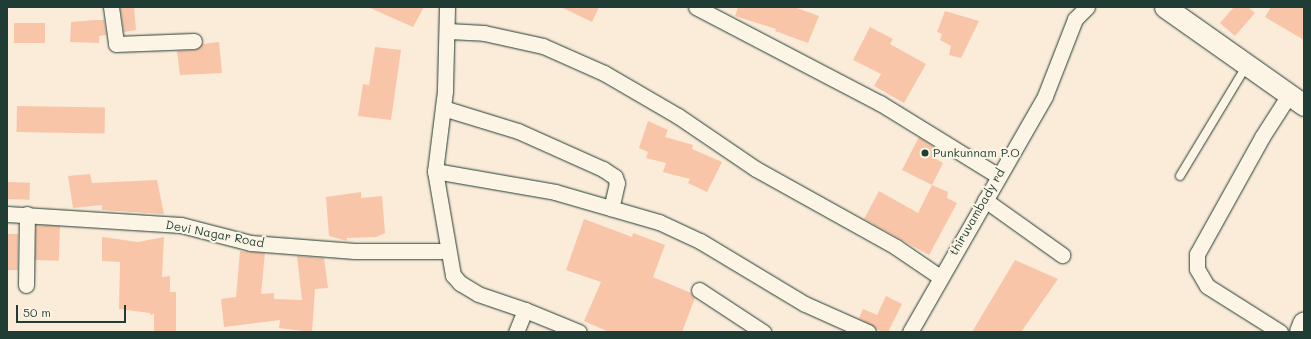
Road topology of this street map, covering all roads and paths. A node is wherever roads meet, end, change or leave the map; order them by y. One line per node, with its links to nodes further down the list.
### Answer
1 (111, 7): 7 (street)
2 (447, 7): 6 (street)
3 (696, 7): 12 (street)
4 (1087, 7): 12 (street, thiruvambady rd)
5 (1165, 7): 8 (street)
6 (448, 31): 10 (street); 20 (street)
7 (194, 41)
8 (1246, 65): 9 (street); 13 (lane)
9 (1297, 100): 30 (street)
10 (443, 108): 11 (street); 15 (street)
11 (435, 170): 15 (street); 18 (street)
12 (998, 176): 14 (street, thiruvambady rd)
13 (1180, 176)
14 (985, 200): 19 (street); 20 (street, thiruvambady rd)
15 (611, 208): 28 (street)
16 (7, 214): 17 (street, Devi Nagar Road)
17 (27, 214): 18 (street, Devi Nagar Road); 21 (street)
18 (448, 251): 23 (street)
19 (1062, 254)
20 (940, 278): 29 (street, thiruvambady rd)
21 (26, 285)
22 (699, 290): 27 (street)
23 (525, 310): 25 (street); 26 (street)
24 (1304, 324): 31 (main road)
25 (516, 332)
26 (579, 332)
27 (763, 332)
28 (868, 332)
29 (910, 332)
30 (1280, 332)
31 (1301, 332)

